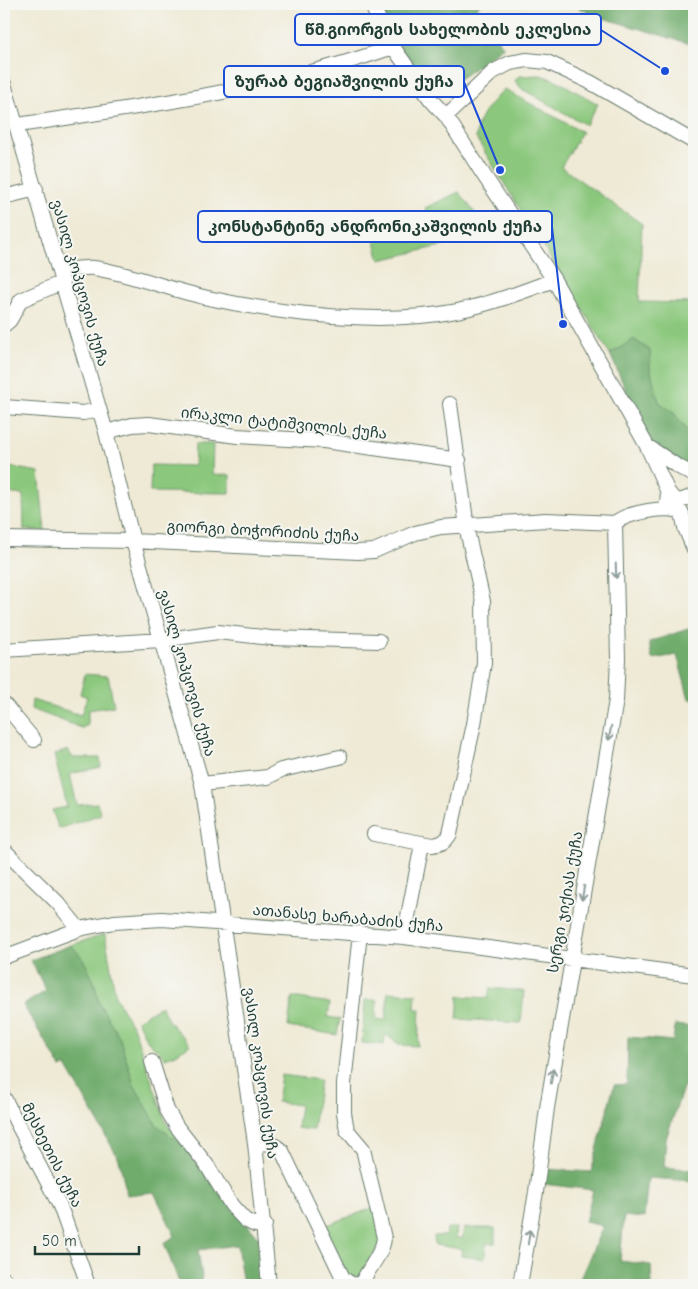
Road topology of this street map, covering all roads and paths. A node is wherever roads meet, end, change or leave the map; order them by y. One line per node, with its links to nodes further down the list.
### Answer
1 (371, 4): 2 (street)
2 (393, 47): 4 (street); 5 (street)
3 (4, 84): 5 (street, ვასილ კოპცოვის ქუჩა)
4 (446, 116): 6 (street); 10 (street)
5 (18, 125): 7 (street, ვასილ კოპცოვის ქუჩა)
6 (694, 142)
7 (36, 189): 8 (street); 9 (street, ვასილ კოპცოვის ქუჩა)
8 (4, 197)
9 (62, 277): 10 (street); 11 (street); 14 (street, ვასილ კოპცოვის ქუჩა)
10 (554, 280): 16 (street)
11 (4, 325)
12 (450, 404): 17 (street)
13 (4, 407): 14 (street)
14 (100, 410): 15 (street, ვასილ კოპცოვის ქუჩა)
15 (106, 432): 17 (street, ირაკლი ტატიშვილის ქუჩა); 26 (street, ვასილ კოპცოვის ქუჩა)
16 (647, 446): 18 (street); 19 (street)
17 (459, 460): 24 (street)
18 (691, 474): 19 (street)
19 (667, 491): 20 (street); 21 (street)
20 (690, 497): 21 (street, გიორგი ბოჭორიძის ქუჩა); 22 (street)
21 (664, 509): 22 (street); 23 (street, გიორგი ბოჭორიძის ქუჩა)
22 (683, 516): 27 (street)
23 (615, 523): 24 (street, გიორგი ბოჭორიძის ქუჩა); 43 (street, სერგი ჯიქიას ქუჩა, one-way to 43)
24 (468, 525): 26 (street, გიორგი ბოჭორიძის ქუჩა); 36 (street)
25 (4, 539): 26 (street, გიორგი ბოჭორიძის ქუჩა)
26 (133, 541): 28 (street, ვასილ კოპცოვის ქუჩა)
27 (694, 549)
28 (161, 640): 29 (street); 30 (street); 34 (street, ვასილ კოპცოვის ქუჩა)
29 (380, 641)
30 (4, 650)
31 (4, 704): 32 (street)
32 (34, 740)
33 (340, 757): 34 (street)
34 (202, 784): 38 (street, ვასილ კოპცოვის ქუჩა)
35 (374, 834): 36 (street)
36 (422, 844): 41 (street)
37 (4, 850): 39 (street)
38 (223, 923): 39 (street, ათანასე ხარაბაძის ქუჩა); 40 (street, ათანასე ხარაბაძის ქუჩა); 47 (street, ვასილ კოპცოვის ქუჩა)
39 (78, 929): 42 (street, ათანასე ხარაბაძის ქუჩა)
40 (360, 933): 41 (street, ათანასე ხარაბაძის ქუჩა); 53 (street)
41 (404, 937): 43 (street, ათანასე ხარაბაძის ქუჩა)
42 (4, 957)
43 (572, 958): 44 (street, ათანასე ხარაბაძის ქუჩა); 54 (street, სერგი ჯიქიას ქუჩა, one-way to 43)
44 (694, 975)
45 (152, 1062): 48 (street)
46 (4, 1098): 51 (street, მესხეთის ქუჩა)
47 (255, 1143): 48 (street, ვასილ კოპცოვის ქუჩა); 53 (street)
48 (265, 1226): 52 (street, ვასილ კოპცოვის ქუჩა)
49 (4, 1279): 50 (street)
50 (6, 1285)
51 (88, 1285)
52 (269, 1285)
53 (361, 1285)
54 (520, 1285)

